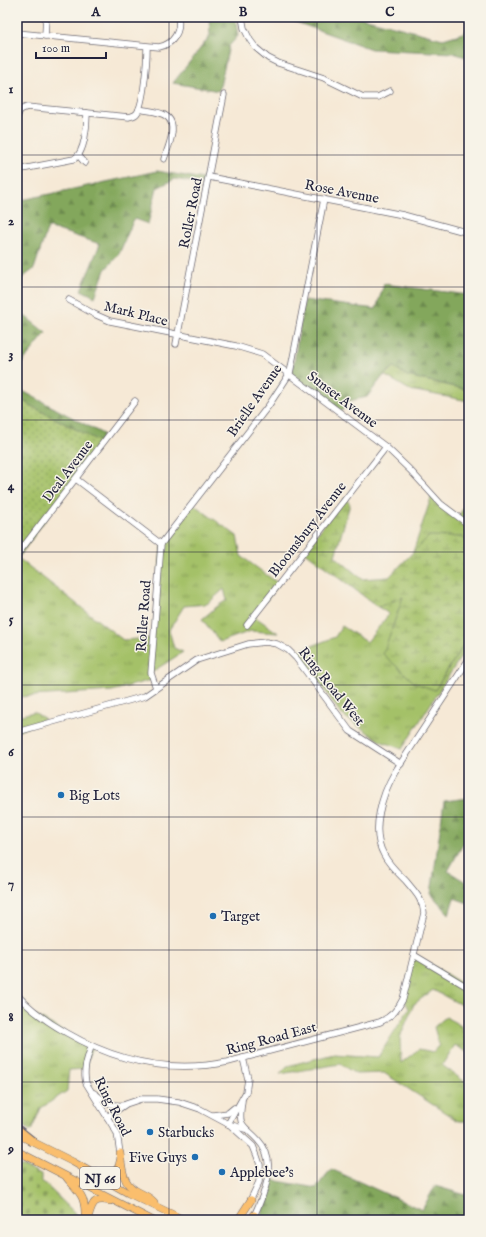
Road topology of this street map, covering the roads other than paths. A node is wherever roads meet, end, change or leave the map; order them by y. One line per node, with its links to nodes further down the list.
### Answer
1 (46, 17): 5 (street)
2 (178, 17): 6 (street)
3 (242, 17): 7 (street)
4 (17, 33): 5 (street)
5 (45, 36): 6 (street)
6 (147, 47): 9 (street)
7 (390, 92)
8 (224, 95): 16 (street, Roller Road)
9 (139, 109): 10 (street); 13 (street)
10 (88, 113): 11 (street); 12 (street)
11 (17, 117)
12 (79, 156): 14 (street); 15 (street)
13 (164, 159)
14 (85, 163)
15 (17, 170)
16 (209, 177): 17 (street, Rose Avenue); 20 (street, Roller Road)
17 (324, 200): 18 (street, Rose Avenue); 22 (street, Brielle Avenue)
18 (469, 233)
19 (69, 300): 20 (street, Mark Place)
20 (178, 335): 21 (street, Roller Road); 22 (street, Sunset Avenue)
21 (176, 344)
22 (290, 374): 24 (street, Sunset Avenue); 27 (street, Brielle Avenue)
23 (135, 401): 25 (street, Deal Avenue)
24 (386, 447): 26 (street, Sunset Avenue); 29 (street, Bloomsbury Avenue)
25 (76, 478): 27 (street); 28 (street, Deal Avenue)
26 (469, 525)
27 (161, 544): 31 (street, Roller Road)
28 (17, 555)
29 (247, 625)
30 (469, 659): 33 (street, Ring Road East)
31 (156, 688): 32 (street, Ring Road West); 33 (street, Ring Road West)
32 (17, 732)
33 (401, 764): 34 (street, Ring Road East)
34 (414, 956): 35 (street); 38 (street, Ring Road East)
35 (469, 988)
36 (17, 995): 37 (street)
37 (91, 1046): 38 (street, Ring Road East); 39 (street, Ring Road)
38 (243, 1058): 40 (street)
39 (91, 1091): 41 (street); 43 (street, Ring Road)
40 (242, 1101): 42 (street); 44 (street); 46 (street)
41 (126, 1104): 42 (street); 43 (street)
42 (213, 1115): 44 (street)
43 (107, 1117): 50 (street, Ring Road)
44 (228, 1124): 46 (street); 53 (street)
45 (17, 1129): 48 (highway)
46 (245, 1129): 56 (street)
47 (17, 1134): 48 (main road, NJ 66)
48 (32, 1142): 51 (main road, NJ 66)
49 (17, 1151): 52 (main road, NJ 66)
50 (120, 1153): 51 (main road); 55 (main road)
51 (73, 1162): 55 (main road, NJ 66)
52 (66, 1176): 54 (main road, NJ 66); 57 (main road)
53 (251, 1200): 60 (main road)
54 (121, 1204): 57 (main road); 58 (main road, NJ 66)
55 (162, 1209): 59 (main road, NJ 66)
56 (253, 1218)
57 (86, 1220)
58 (152, 1220)
59 (184, 1220)
60 (239, 1220)

